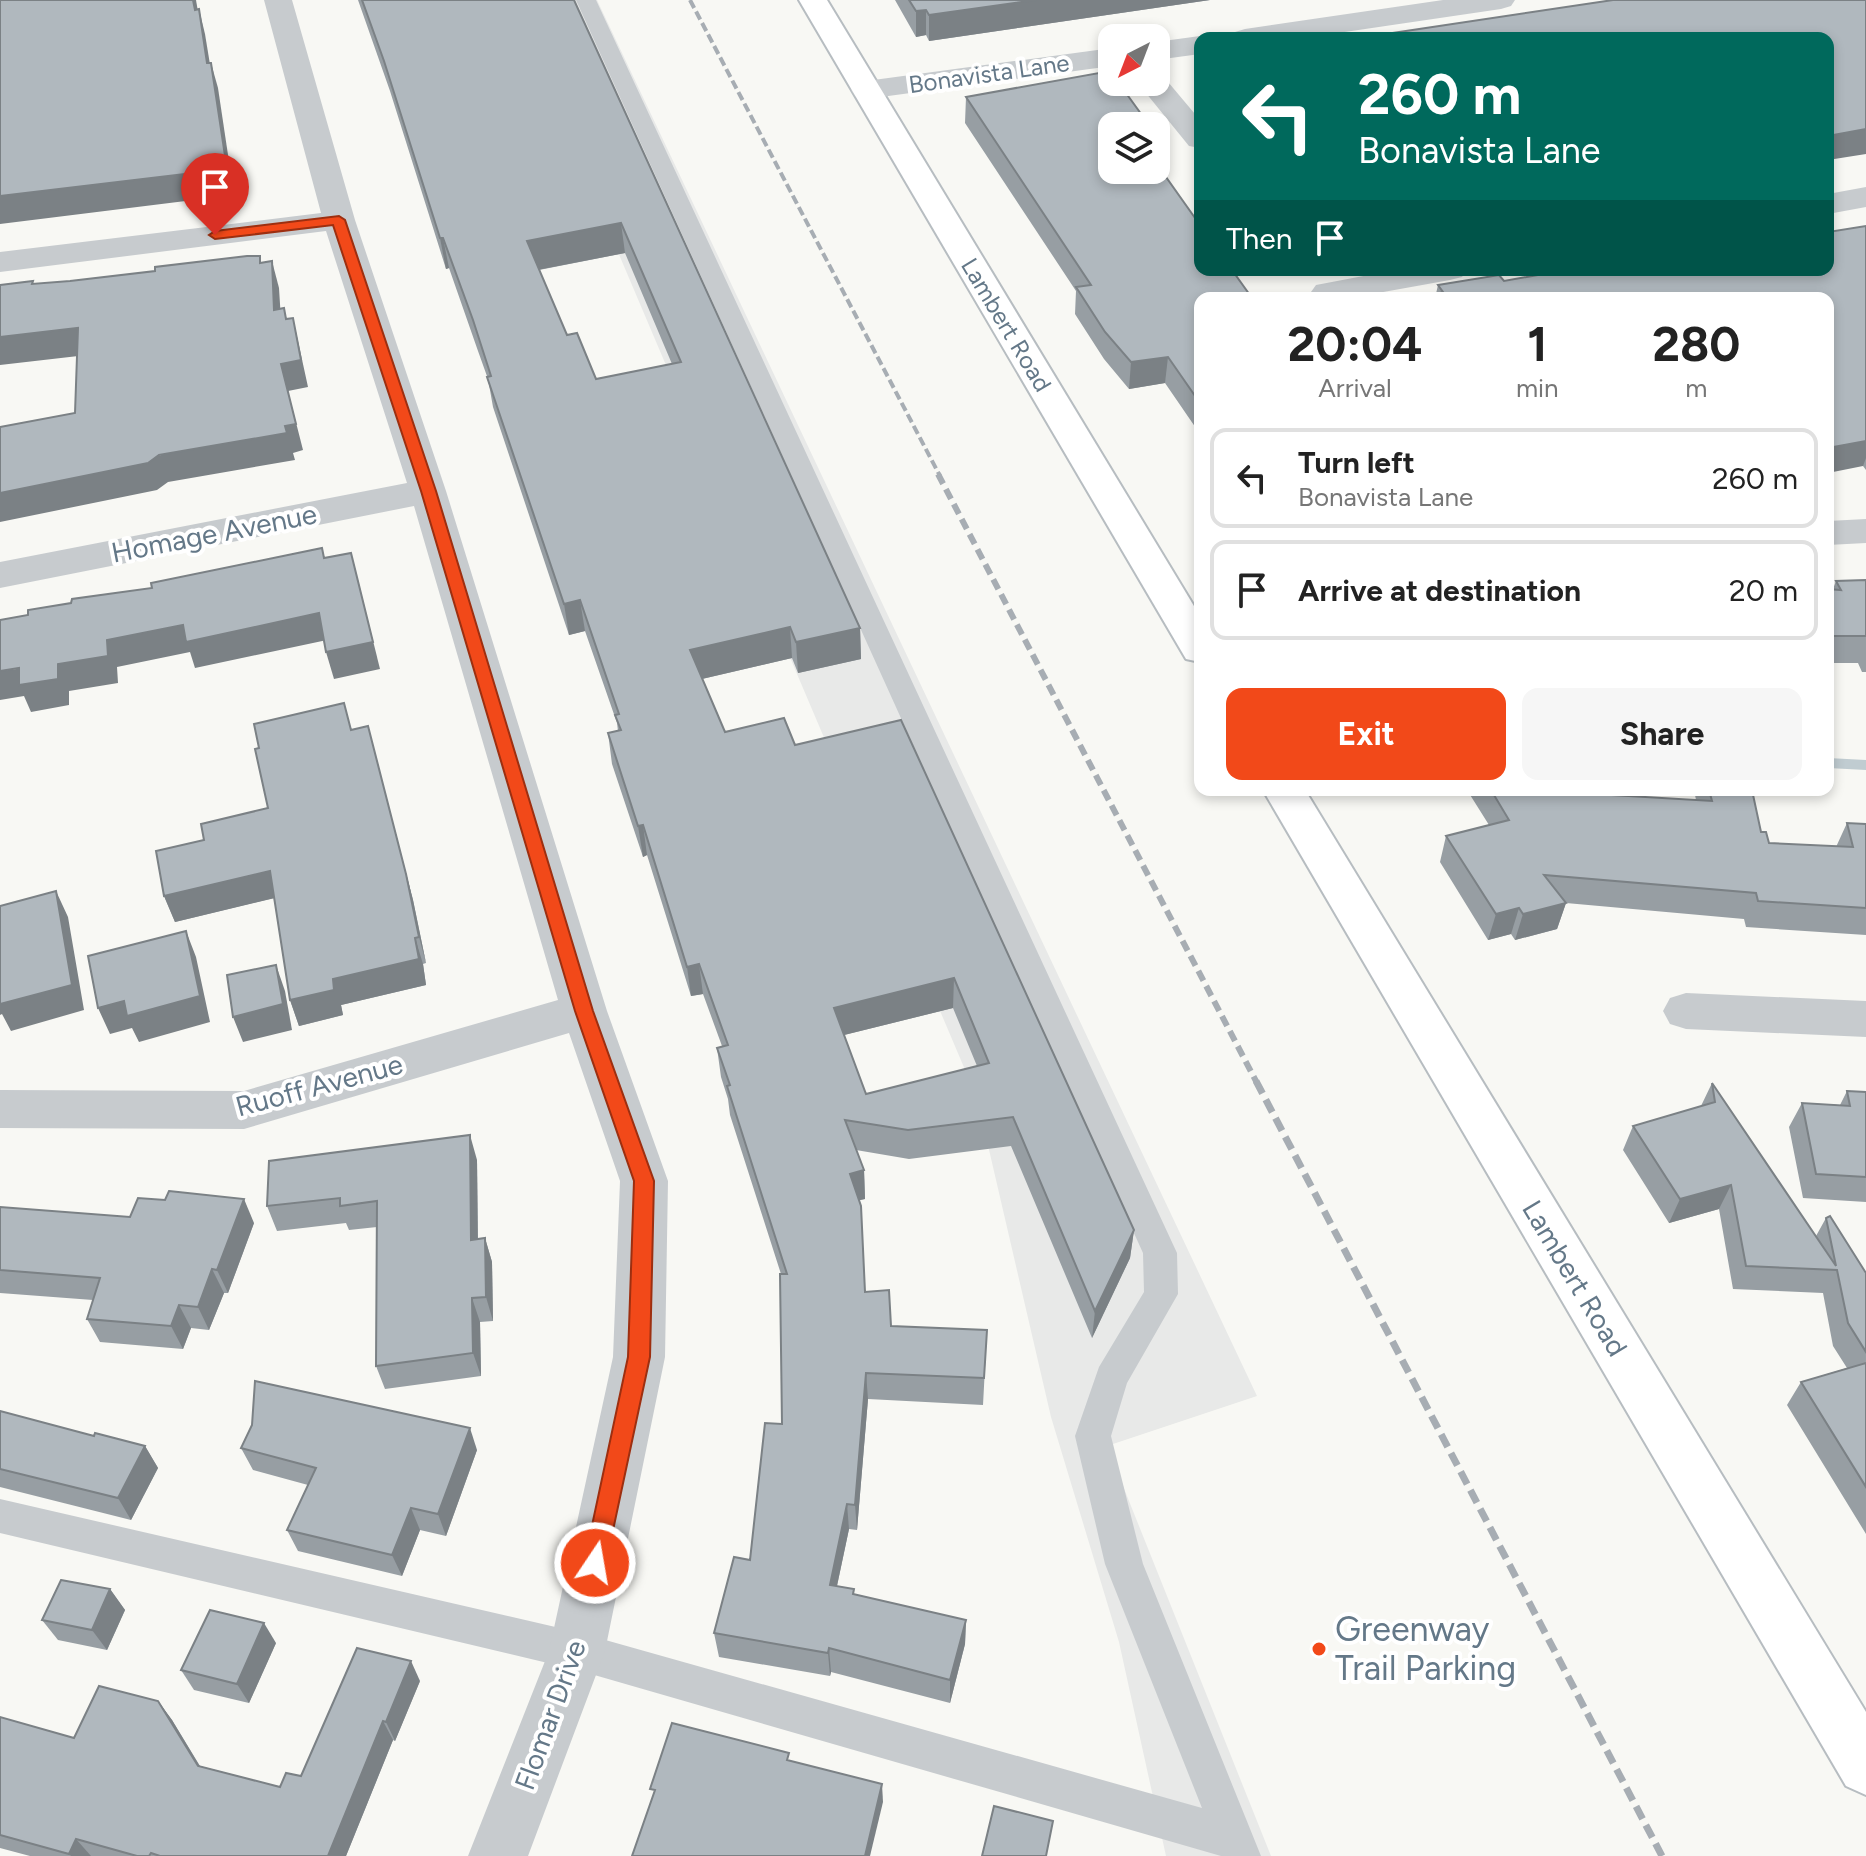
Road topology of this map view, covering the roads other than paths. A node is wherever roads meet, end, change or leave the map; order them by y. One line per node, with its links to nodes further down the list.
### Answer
1 (278, 0): 14 (street, Flomar Drive)
2 (586, 0): 31 (lane)
3 (813, 0): 9 (main road, Lambert Road)
4 (1501, 0): 5 (street)
5 (1285, 32)
6 (1194, 46): 7 (street)
7 (1170, 49)
8 (1098, 59): 9 (street, Bonavista Lane)
9 (866, 90): 22 (main road, Lambert Road)
10 (1164, 96): 11 (street)
11 (1194, 132)
12 (1866, 197): 13 (street)
13 (1834, 203)
14 (339, 220): 15 (street); 18 (street, Flomar Drive)
15 (0, 262)
16 (1405, 276): 17 (street)
17 (1323, 287)
18 (428, 491): 21 (street, Homage Avenue); 24 (street, Flomar Drive)
19 (1866, 531): 20 (street)
20 (1834, 533)
21 (0, 575)
22 (1194, 639)
23 (1288, 796): 30 (main road, Lambert Road)
24 (584, 1011): 27 (street, Ruoff Avenue); 29 (street, Flomar Drive)
25 (1686, 1011): 26 (street)
26 (1866, 1019)
27 (0, 1109)
28 (0, 1516): 29 (lane)
29 (577, 1651): 31 (lane); 32 (street, Flomar Drive)
30 (1866, 1766)
31 (1237, 1846)
32 (498, 1856)

